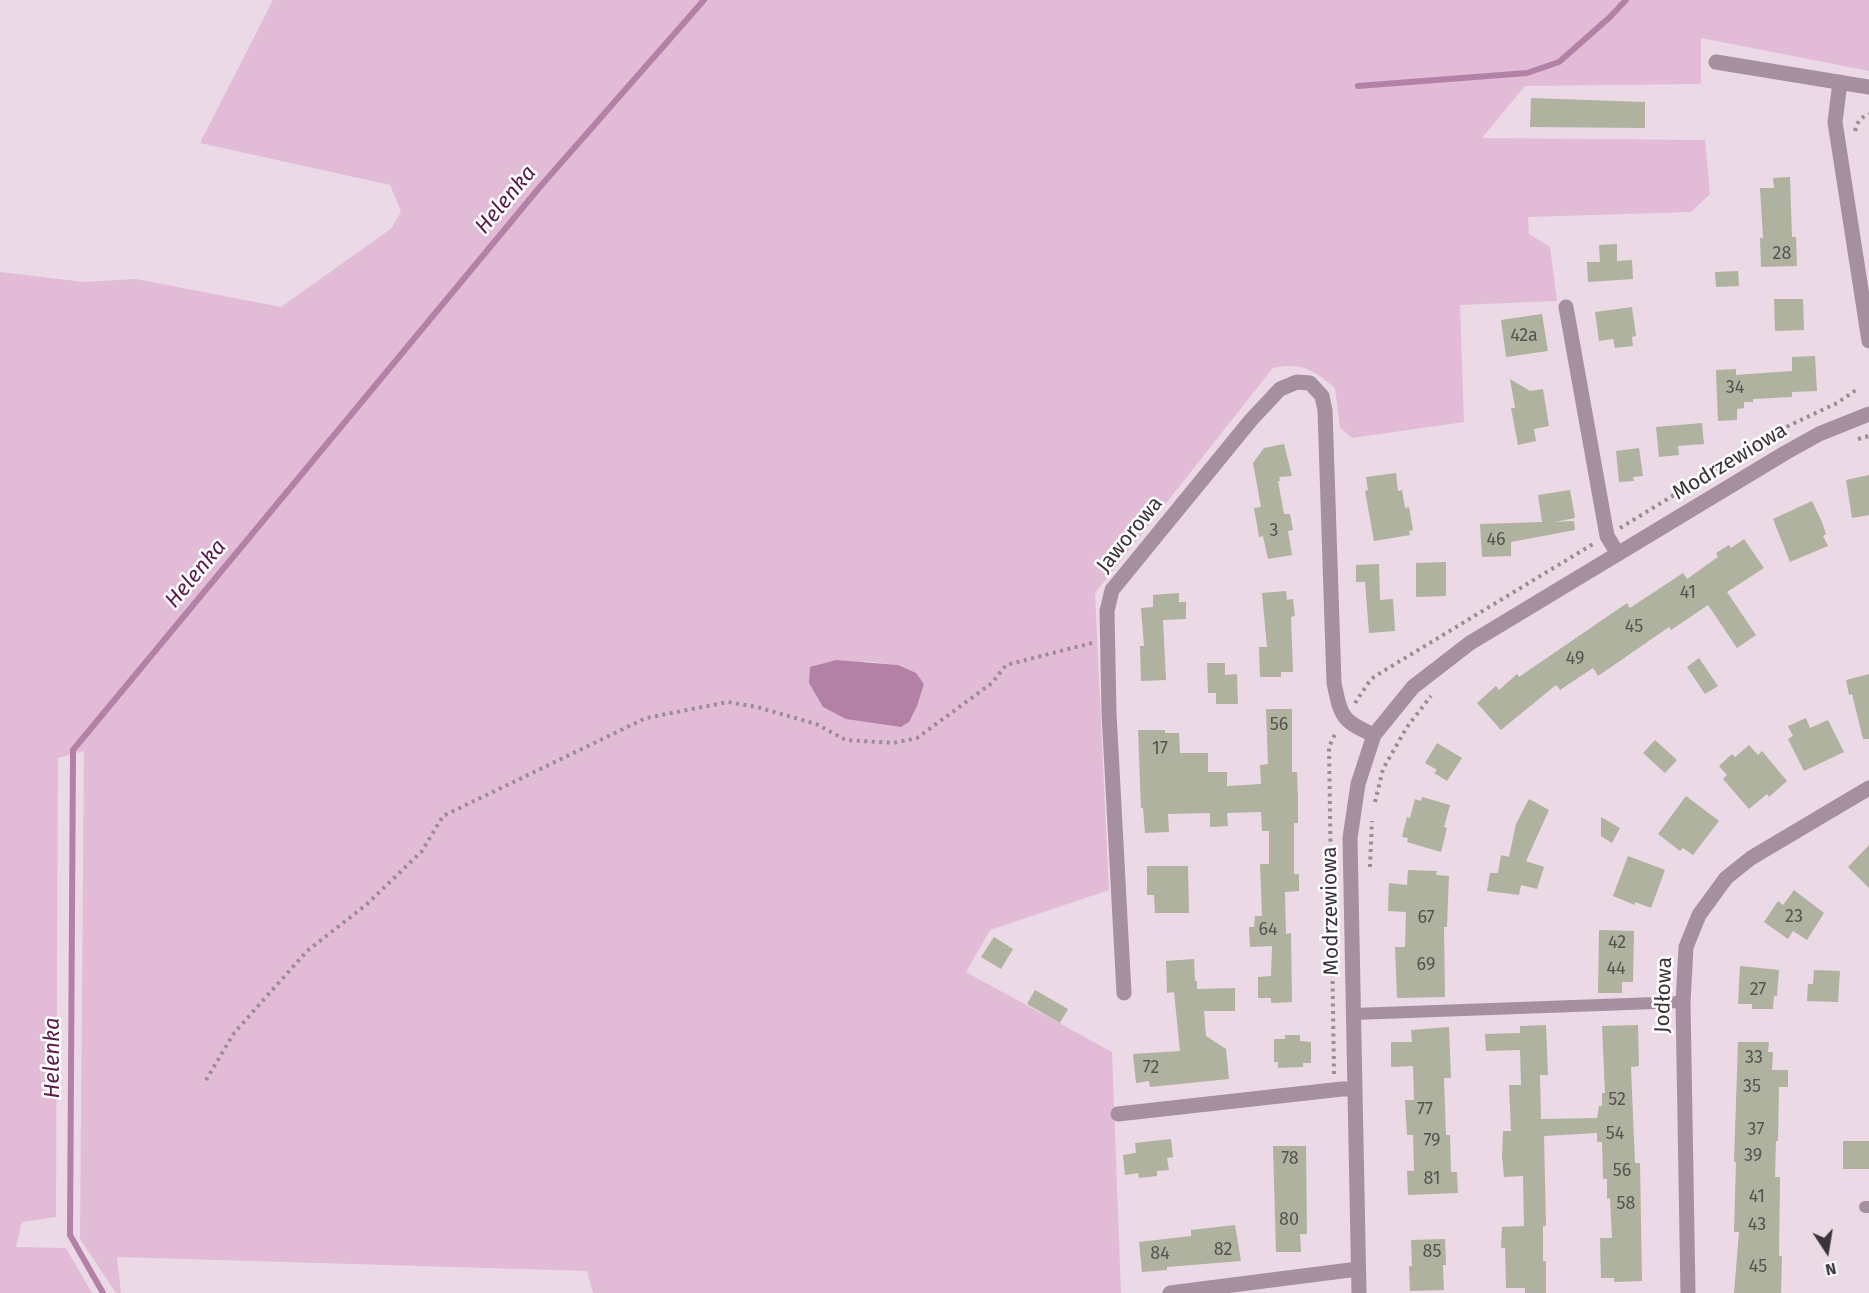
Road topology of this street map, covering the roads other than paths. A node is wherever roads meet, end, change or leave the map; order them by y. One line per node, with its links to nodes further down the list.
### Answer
1 (1716, 62): 2 (street)
2 (1840, 82): 3 (street); 5 (street)
3 (1869, 87)
4 (1566, 307): 7 (street)
5 (1869, 341)
6 (1869, 414): 7 (street, Modrzewiowa)
7 (1618, 554): 8 (street, Modrzewiowa)
8 (1374, 735): 10 (street, Jaworowa); 12 (street, Modrzewiowa)
9 (1869, 788): 11 (street, Jodłowa)
10 (1124, 993)
11 (1683, 1002): 12 (lane); 18 (street, Jodłowa)
12 (1354, 1014): 13 (street, Modrzewiowa)
13 (1355, 1089): 14 (street); 15 (street, Modrzewiowa)
14 (1118, 1114)
15 (1359, 1269): 16 (street); 17 (street, Modrzewiowa)
16 (1170, 1293)
17 (1359, 1293)
18 (1688, 1293)

